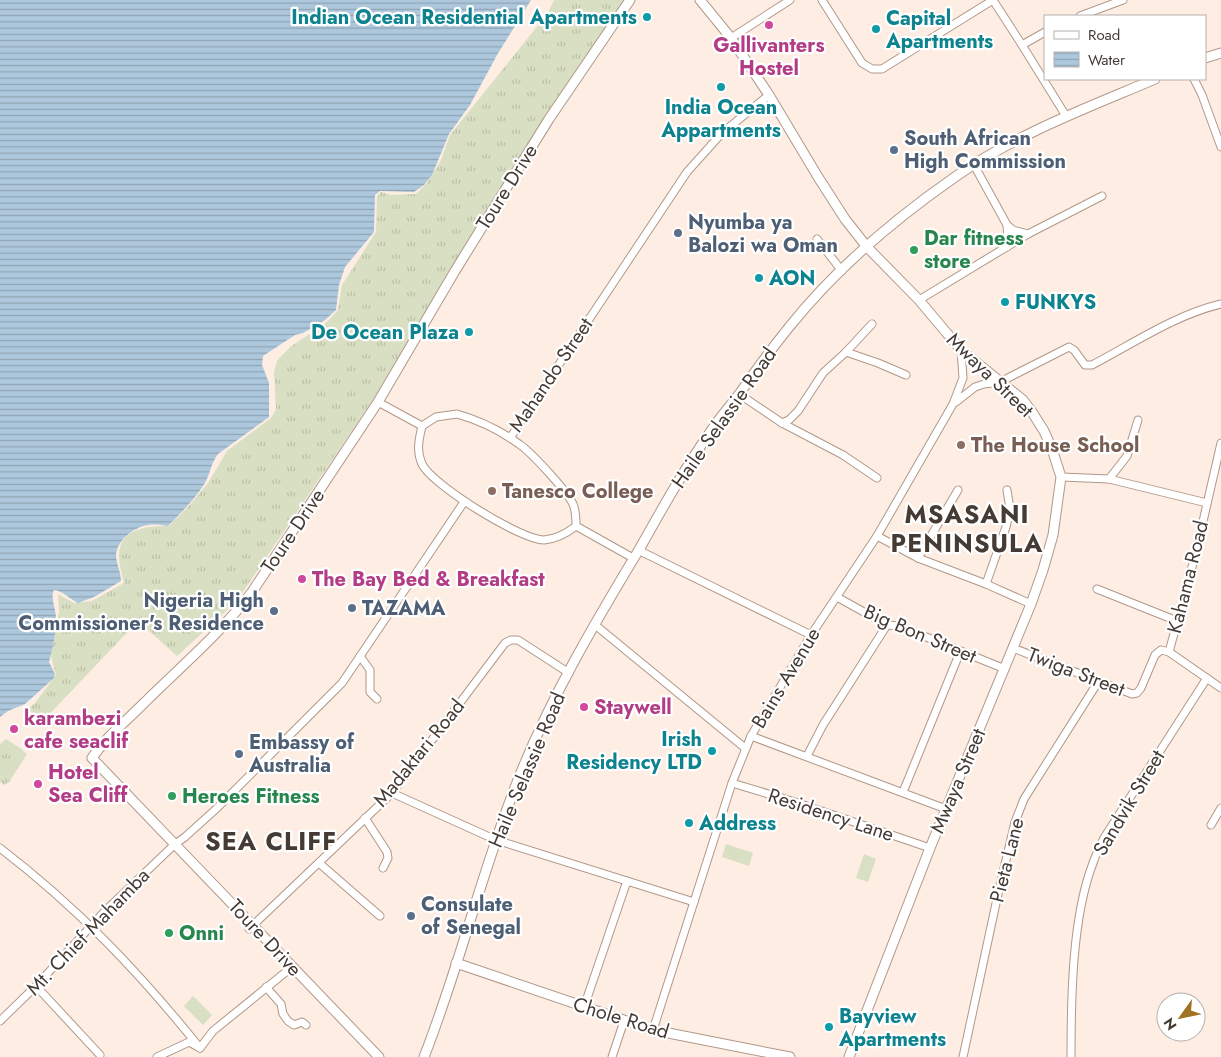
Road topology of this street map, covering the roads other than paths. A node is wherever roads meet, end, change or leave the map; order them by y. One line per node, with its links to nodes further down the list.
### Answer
1 (630, 0): 34 (street, Toure Drive)
2 (700, 0): 9 (street, Mwaya Street)
3 (790, 0): 9 (street)
4 (822, 0): 5 (street)
5 (993, 0): 10 (street)
6 (1123, 0): 7 (street)
7 (1083, 15)
8 (1044, 33): 10 (street)
9 (731, 38): 15 (street, Mwaya Street)
10 (1022, 44): 16 (street)
11 (1221, 52): 12 (street)
12 (1206, 58)
13 (1153, 80): 16 (street, Haile Selassie Road)
14 (1194, 80): 17 (street)
15 (769, 95): 23 (street, Mwaya Street); 39 (street, Mahando Street)
16 (1066, 116): 18 (street, Haile Selassie Road)
17 (1221, 147)
18 (974, 165): 20 (street); 23 (street, Haile Selassie Road)
19 (1102, 196): 21 (street)
20 (1006, 225): 21 (street); 24 (street)
21 (1028, 234): 24 (street)
22 (817, 239): 25 (street)
23 (867, 247): 25 (street, Haile Selassie Road); 26 (street, Mwaya Street)
24 (1007, 247): 26 (street)
25 (842, 271): 33 (street, Haile Selassie Road)
26 (919, 300): 29 (street, Mwaya Street)
27 (1221, 304): 32 (street)
28 (872, 324): 30 (street)
29 (961, 350): 32 (street, Mwaya Street); 35 (street, Bains Avenue)
30 (846, 352): 31 (street); 37 (street)
31 (906, 375)
32 (1000, 382): 35 (street); 41 (street, Mwaya Street)
33 (739, 394): 37 (street); 50 (street, Haile Selassie Road)
34 (378, 402): 38 (street); 82 (street, Toure Drive)
35 (953, 404): 49 (street, Bains Avenue)
36 (1138, 420): 43 (street)
37 (782, 423): 42 (street)
38 (422, 426): 39 (street, Mahando Street); 46 (street)
39 (510, 438): 48 (street)
40 (1221, 443): 47 (street, Kahama Road)
41 (1061, 477): 43 (street); 56 (street, Mwaya Street)
42 (877, 478)
43 (1109, 479): 47 (street)
44 (958, 490): 52 (street)
45 (1008, 490): 53 (street)
46 (464, 502): 48 (street); 64 (street)
47 (1207, 502): 57 (street, Kahama Road)
48 (576, 526): 51 (street)
49 (877, 536): 52 (street); 55 (street, Bains Avenue)
50 (638, 550): 51 (street, Haile Selassie Road); 60 (street)
51 (633, 558): 58 (street, Haile Selassie Road)
52 (918, 558): 53 (street)
53 (986, 584): 56 (street)
54 (1097, 589): 57 (street)
55 (837, 597): 59 (street, Big Bon Street); 60 (street, Bains Avenue)
56 (1031, 604): 61 (street, Mwaya Street)
57 (1177, 620): 63 (street, Kahama Road)
58 (594, 624): 66 (street, Haile Selassie Road); 72 (street)
59 (887, 625): 62 (street, Big Bon Street); 73 (street)
60 (812, 635): 71 (street, Bains Avenue)
61 (1013, 648): 65 (street, Mwaya Street); 68 (street, Twiga Street)
62 (960, 652): 65 (street, Big Bon Street); 75 (street)
63 (1170, 652): 67 (street); 68 (street, Twiga Street)
64 (360, 656): 70 (street); 82 (street)
65 (1005, 669): 78 (street, Mwaya Street)
66 (569, 673): 76 (street, Madaktari Road); 81 (street, Haile Selassie Road)
67 (1207, 678): 69 (street); 110 (street, Sandvik Street)
68 (1098, 682): 109 (street, Pieta Lane)
69 (1221, 688)
70 (377, 699)
71 (751, 736): 72 (street, Bains Avenue); 73 (street)
72 (745, 748): 74 (street, Bains Avenue)
73 (807, 756): 75 (street)
74 (732, 783): 84 (street, Residency Lane); 88 (street, Bains Avenue)
75 (903, 792): 78 (street)
76 (392, 793): 79 (street, Madaktari Road); 81 (street)
77 (1221, 808): 80 (street)
78 (946, 809): 84 (street, Mwaya Street)
79 (365, 818): 85 (street, Madaktari Road); 86 (street)
80 (1211, 825)
81 (496, 840): 87 (street); 92 (street, Haile Selassie Road)
82 (175, 844): 90 (street, Mt. Chief Mahamba); 91 (street, Toure Drive)
83 (0, 848): 90 (street)
84 (930, 848): 108 (street, Mwaya Street)
85 (319, 863): 89 (street); 91 (street, Madaktari Road)
86 (383, 868)
87 (627, 881): 88 (street); 96 (street)
88 (694, 902): 100 (street, Bains Avenue)
89 (380, 916)
90 (92, 926): 94 (street, Mt. Chief Mahamba); 101 (street)
91 (251, 927): 93 (street, Toure Drive)
92 (456, 963): 96 (street, Chole Road); 105 (street, Haile Selassie Road)
93 (292, 967): 95 (street); 104 (street, Toure Drive)
94 (36, 986): 97 (street, Mt. Chief Mahamba); 102 (street)
95 (266, 987): 99 (street); 101 (street)
96 (584, 1007): 98 (street, Chole Road)
97 (0, 1021)
98 (624, 1021): 100 (street, Chole Road); 106 (street)
99 (306, 1025)
100 (653, 1030): 107 (street, Chole Road)
101 (200, 1048): 103 (street)
102 (100, 1055)
103 (157, 1057)
104 (378, 1057)
105 (424, 1057)
106 (612, 1057)
107 (790, 1057)
108 (849, 1057)
109 (963, 1057)
110 (1071, 1057)

